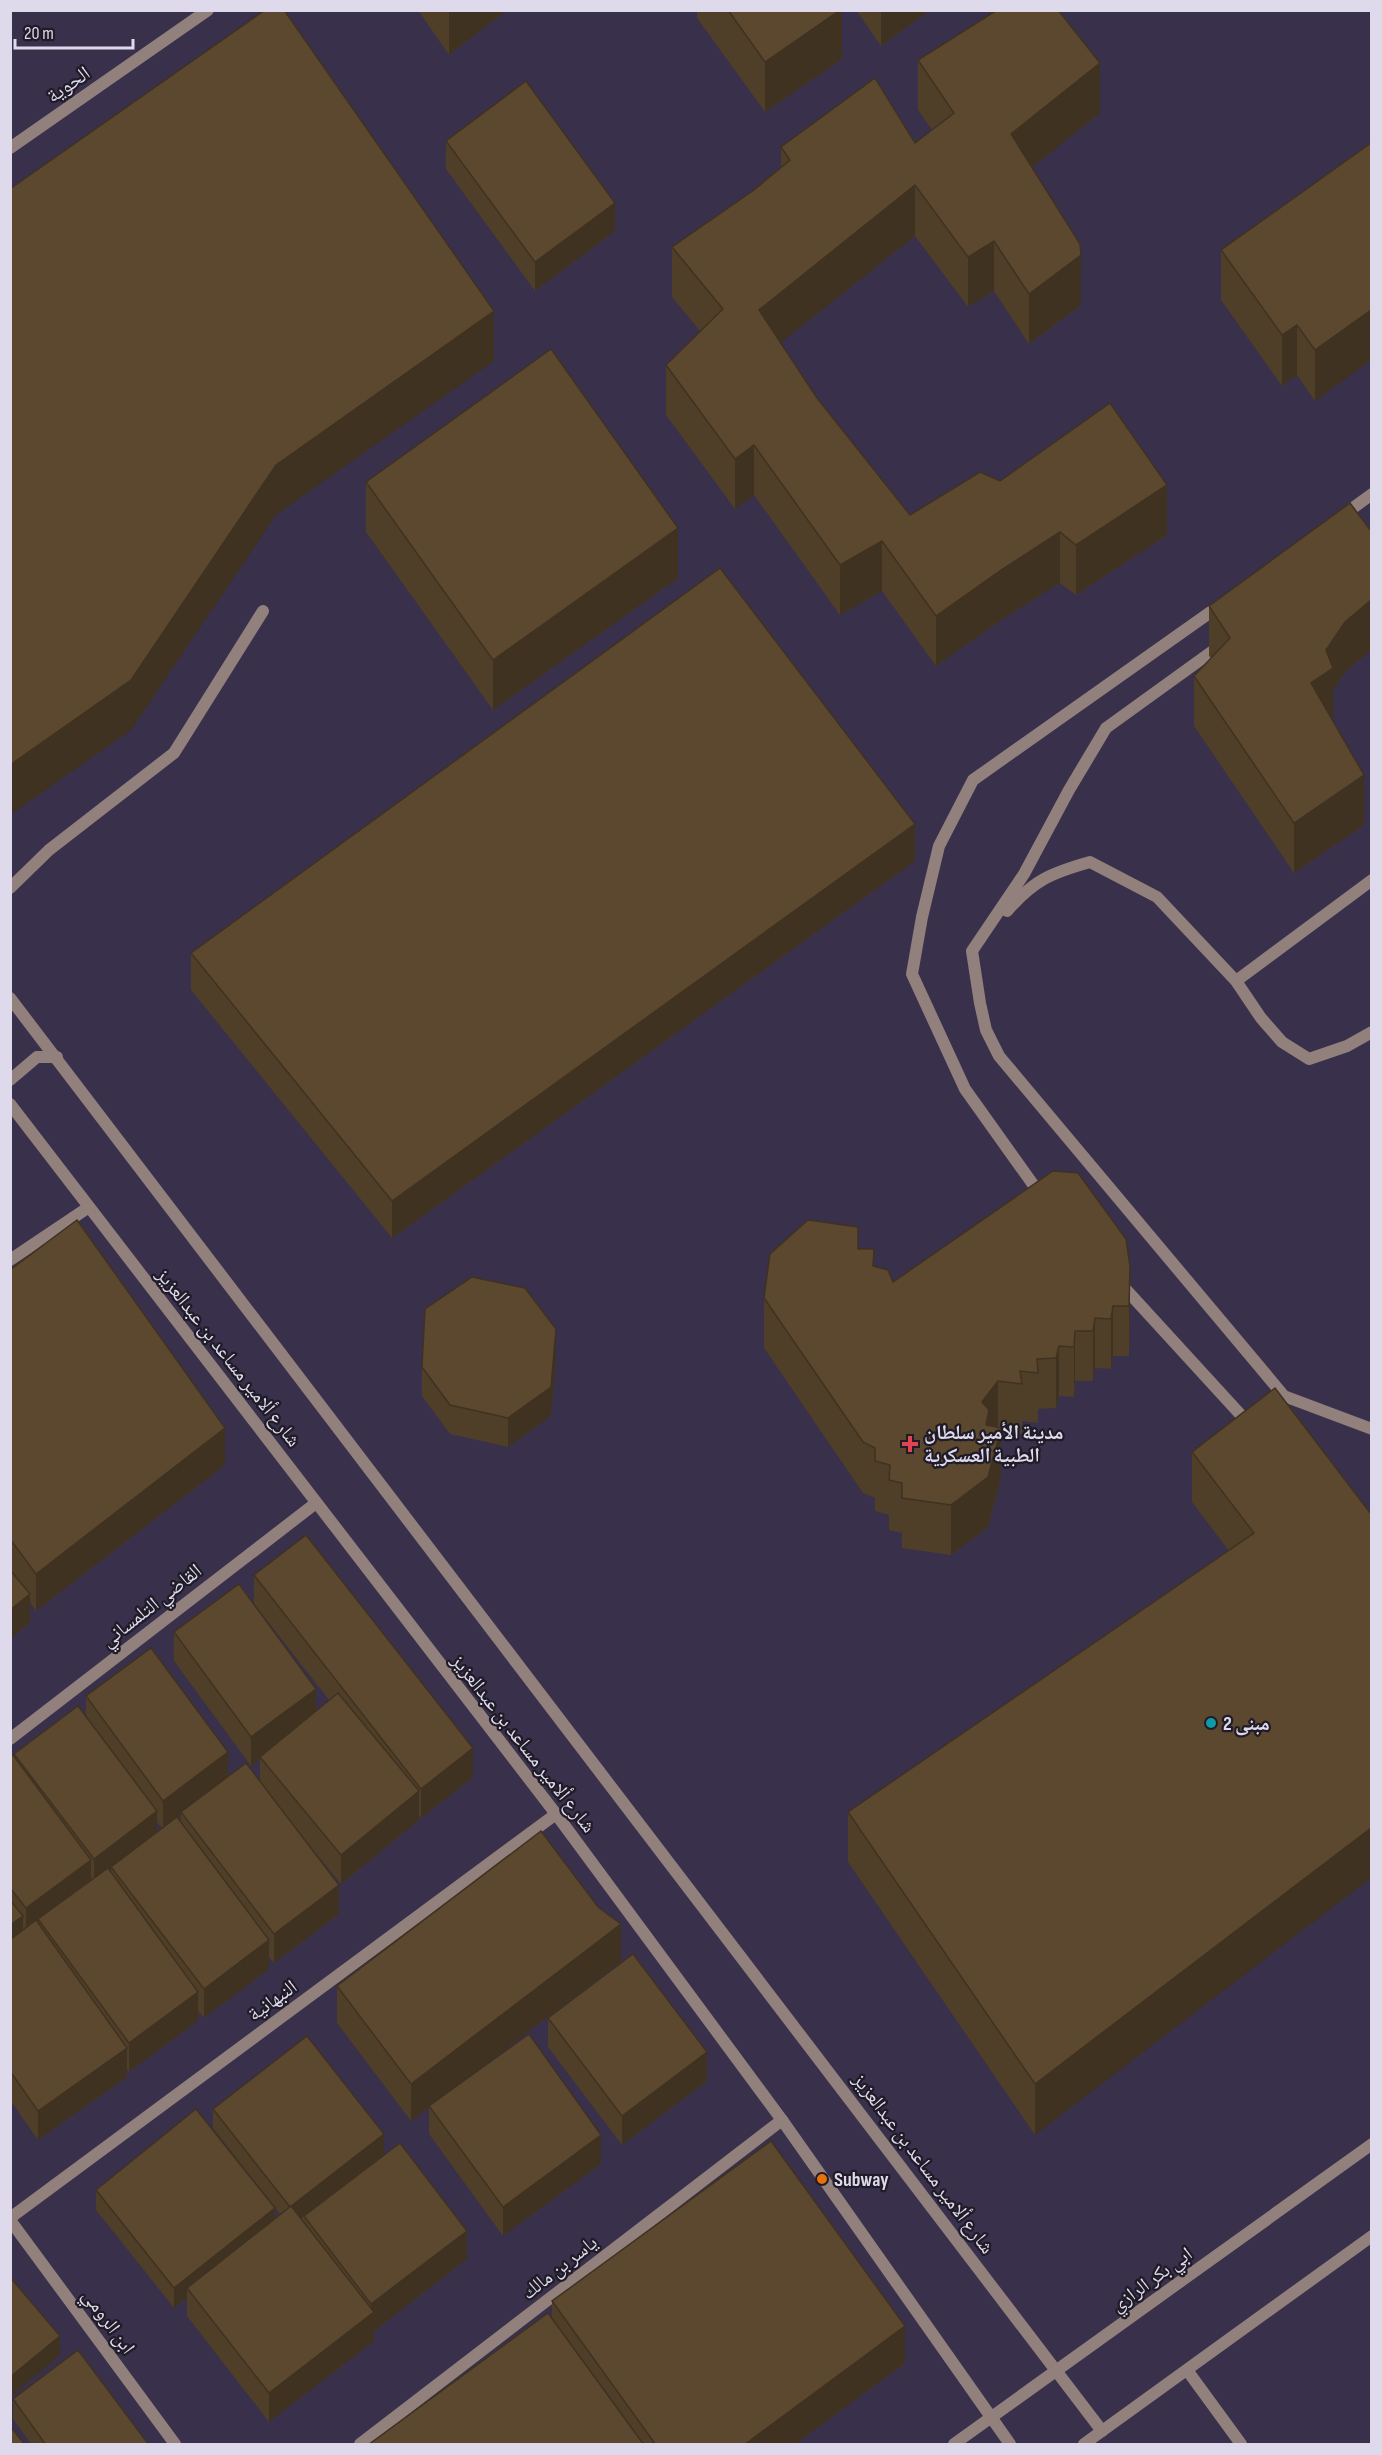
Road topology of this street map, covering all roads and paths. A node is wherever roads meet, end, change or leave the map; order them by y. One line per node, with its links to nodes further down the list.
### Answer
1 (208, 10): 2 (street, الحوية)
2 (10, 148)
3 (1371, 494): 4 (street)
4 (1334, 522)
5 (1230, 598): 17 (street)
6 (263, 611): 9 (street)
7 (1231, 638): 10 (street)
8 (1371, 880): 11 (street)
9 (10, 888)
10 (972, 951): 11 (street); 21 (street)
11 (1236, 981): 13 (street)
12 (10, 998): 14 (street, شارع ألامير مساعد بن عبدالعزيز)
13 (1371, 1032)
14 (57, 1057): 15 (street); 30 (street, شارع ألامير مساعد بن عبدالعزيز)
15 (10, 1080)
16 (10, 1104): 18 (street, شارع ألامير مساعد بن عبدالعزيز)
17 (1050, 1206)
18 (89, 1207): 19 (street); 23 (street, شارع ألامير مساعد بن عبدالعزيز)
19 (10, 1260)
20 (1114, 1276): 22 (street)
21 (1371, 1429)
22 (1257, 1432)
23 (316, 1503): 24 (street, القاضي التلمساني); 25 (street, شارع ألامير مساعد بن عبدالعزيز)
24 (10, 1739)
25 (556, 1814): 26 (street, شارع ألامير مساعد بن عبدالعزيز); 28 (street, النبهانية)
26 (782, 2120): 32 (street, شارع ألامير مساعد بن عبدالعزيز); 35 (street, ياسر بن مالك)
27 (1371, 2144): 30 (street, ابي بكر الرازي)
28 (10, 2219): 34 (street, ابن الرومي)
29 (1371, 2236): 31 (street)
30 (1057, 2370): 32 (street, ابي بكر الرازي); 33 (street, شارع ألامير مساعد بن عبدالعزيز)
31 (1187, 2370): 33 (street); 39 (street)
32 (991, 2418): 36 (street, ابي بكر الرازي); 37 (street, شارع ألامير مساعد بن عبدالعزيز)
33 (1102, 2431): 38 (street)
34 (175, 2445)
35 (360, 2445)
36 (954, 2445)
37 (1010, 2445)
38 (1084, 2445)
39 (1241, 2445)

